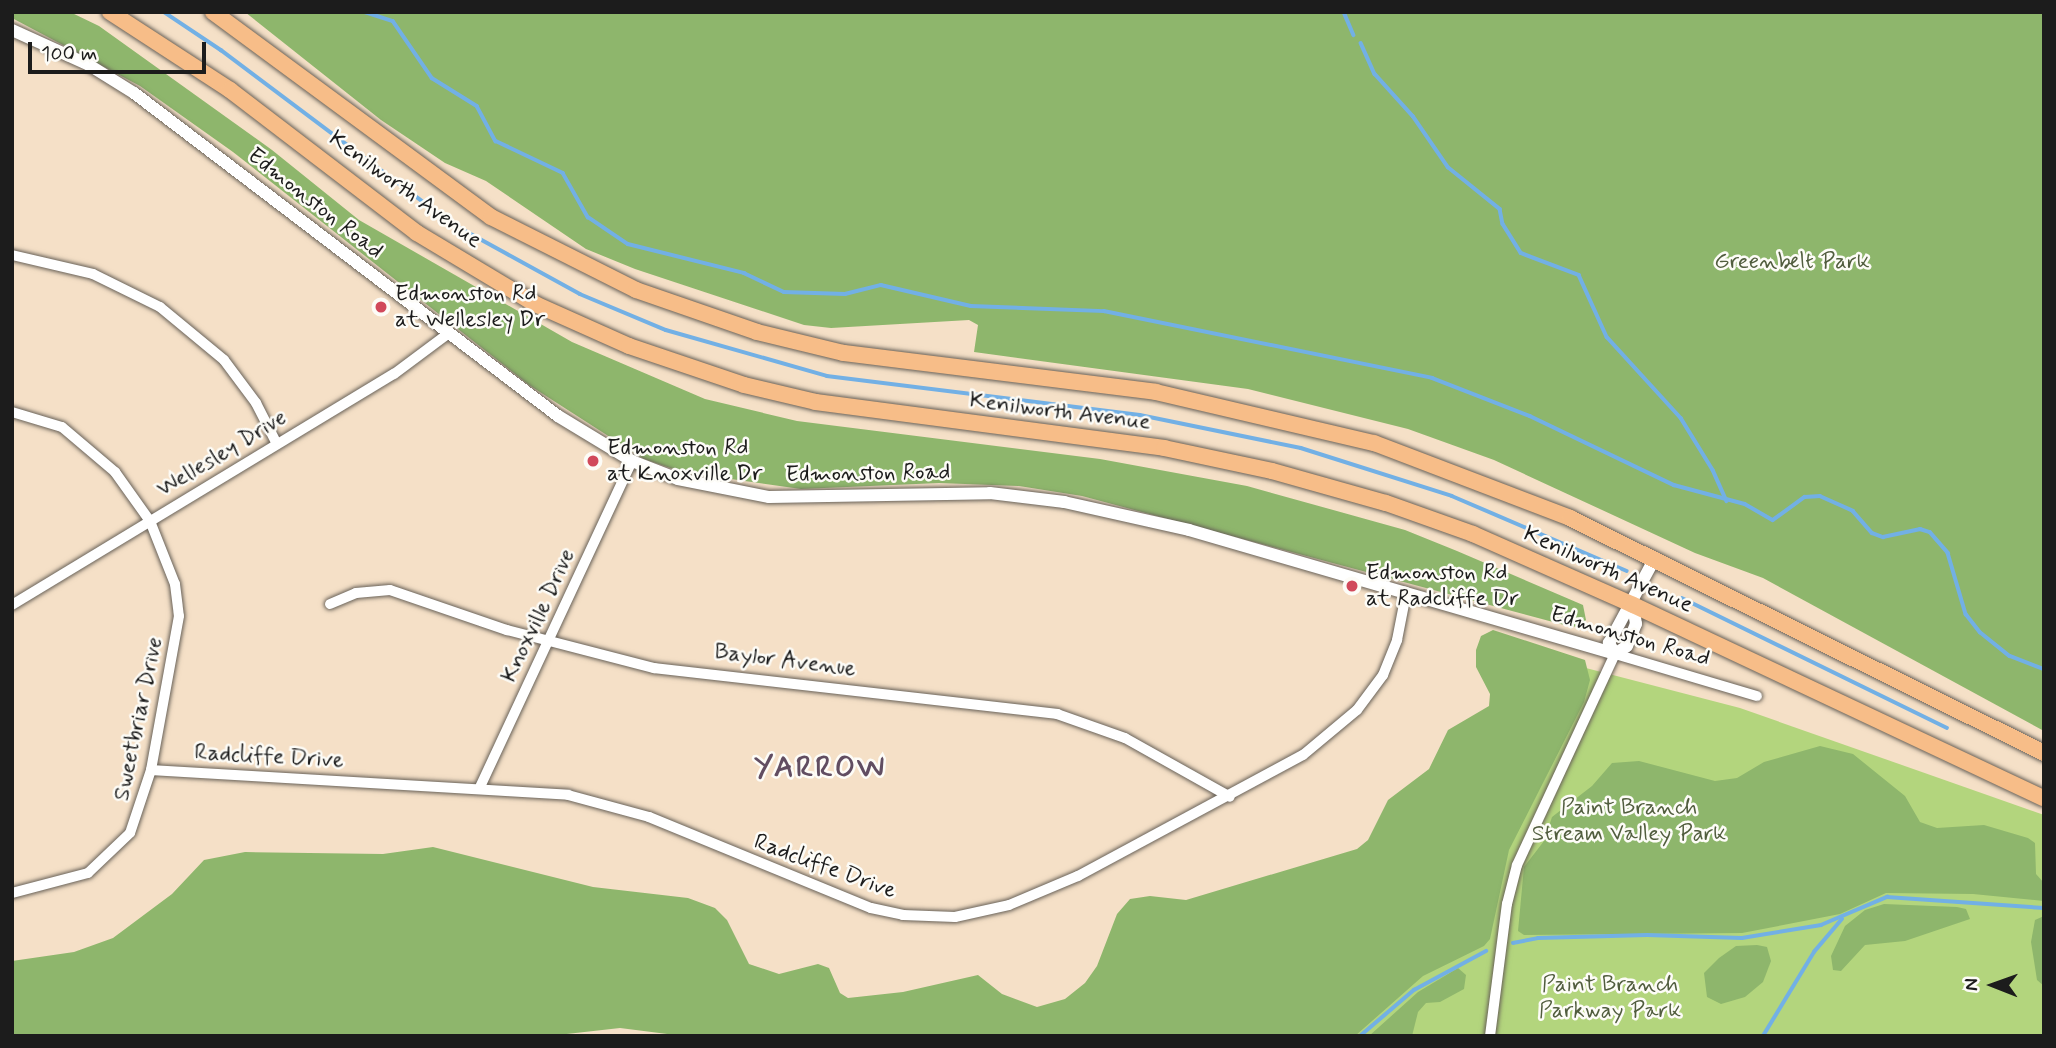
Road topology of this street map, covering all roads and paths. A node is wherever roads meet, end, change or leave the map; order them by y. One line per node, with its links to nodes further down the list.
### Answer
1 (110, 12): 14 (main road, Kenilworth Avenue)
2 (213, 12): 10 (main road, Kenilworth Avenue)
3 (12, 30): 5 (street, Edmonston Road)
4 (12, 255): 7 (street)
5 (449, 333): 7 (street, Wellesley Drive); 8 (street, Edmonston Road)
6 (12, 412): 9 (street, Sweetbriar Drive)
7 (276, 442): 9 (street, Wellesley Drive)
8 (632, 461): 11 (street, Edmonston Road); 15 (street, Knoxville Drive)
9 (150, 521): 13 (street, Wellesley Drive); 19 (street, Sweetbriar Drive)
10 (1656, 558): 14 (street); 18 (main road, Kenilworth Avenue)
11 (1406, 594): 16 (street, Edmonston Road); 21 (street, Radcliffe Drive)
12 (330, 604): 15 (street, Baylor Avenue)
13 (12, 605)
14 (1633, 605): 16 (street); 22 (main road, Kenilworth Avenue)
15 (550, 638): 20 (street, Knoxville Drive); 21 (street, Baylor Avenue)
16 (1615, 654): 17 (street, Edmonston Road); 24 (street)
17 (1757, 696)
18 (2044, 753)
19 (151, 770): 20 (street, Radcliffe Drive); 23 (street, Sweetbriar Drive)
20 (480, 787): 21 (street, Radcliffe Drive)
21 (1230, 797)
22 (2044, 798)
23 (12, 892)
24 (1490, 1036)

